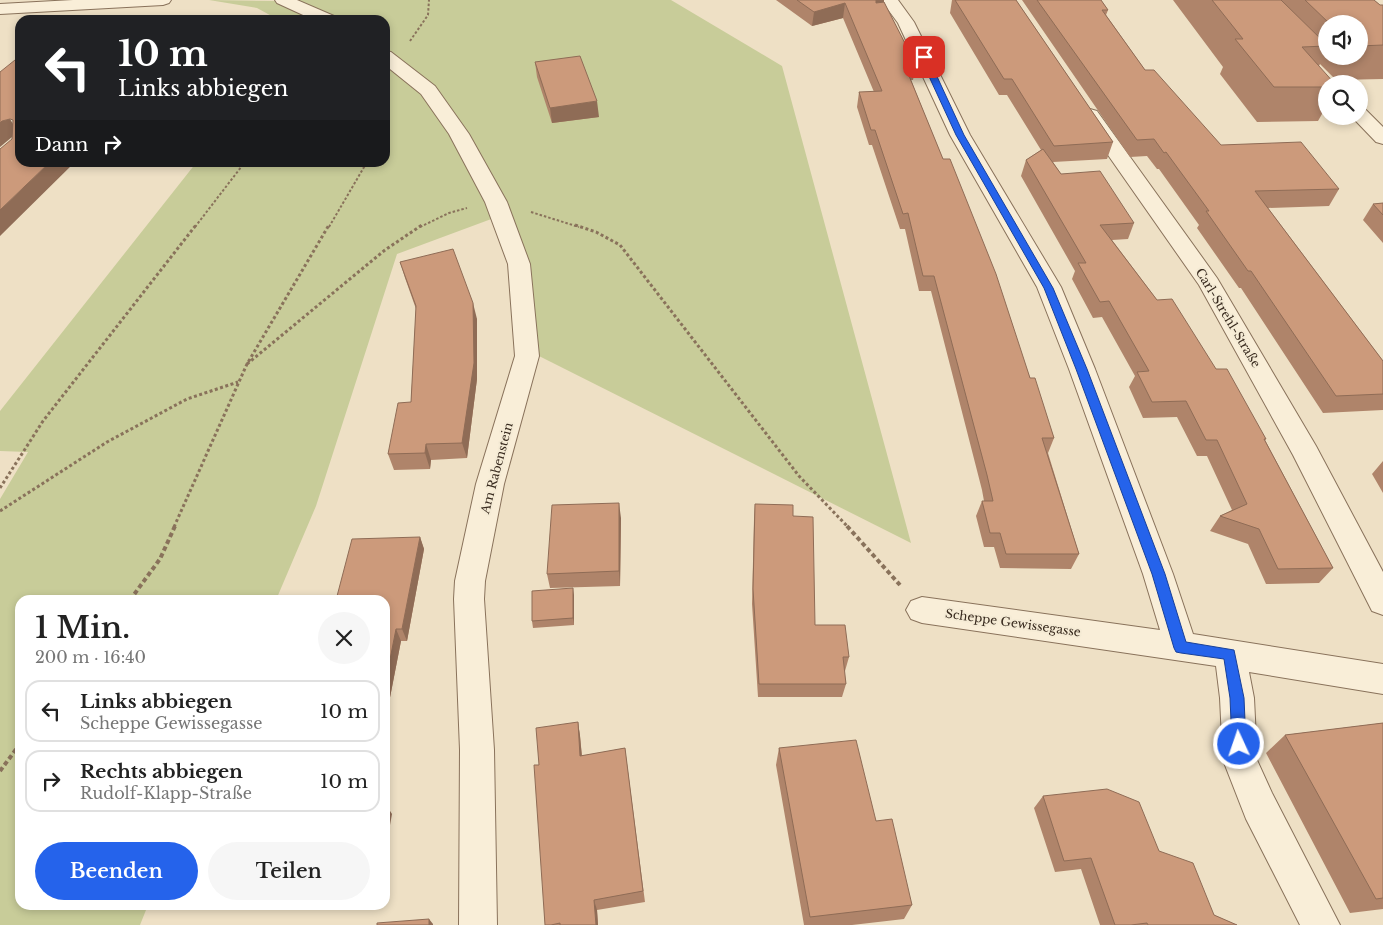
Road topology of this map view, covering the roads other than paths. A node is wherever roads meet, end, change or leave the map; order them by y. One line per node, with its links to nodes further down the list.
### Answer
1 (163, 0): 5 (street)
2 (169, 0): 6 (street)
3 (283, 0): 7 (street)
4 (889, 0): 14 (street)
5 (0, 9)
6 (153, 15)
7 (317, 15)
8 (390, 60): 17 (street, Am Rabenstein)
9 (1076, 93): 12 (street, Carl-Strehl-Straße)
10 (1368, 123): 11 (street)
11 (1383, 138)
12 (1383, 602)
13 (922, 610): 14 (street, Scheppe Gewissegasse)
14 (1181, 648): 15 (street, Scheppe Gewissegasse)
15 (1230, 654): 16 (street, Scheppe Gewissegasse); 18 (street)
16 (1383, 679)
17 (478, 925)
18 (1320, 925)

